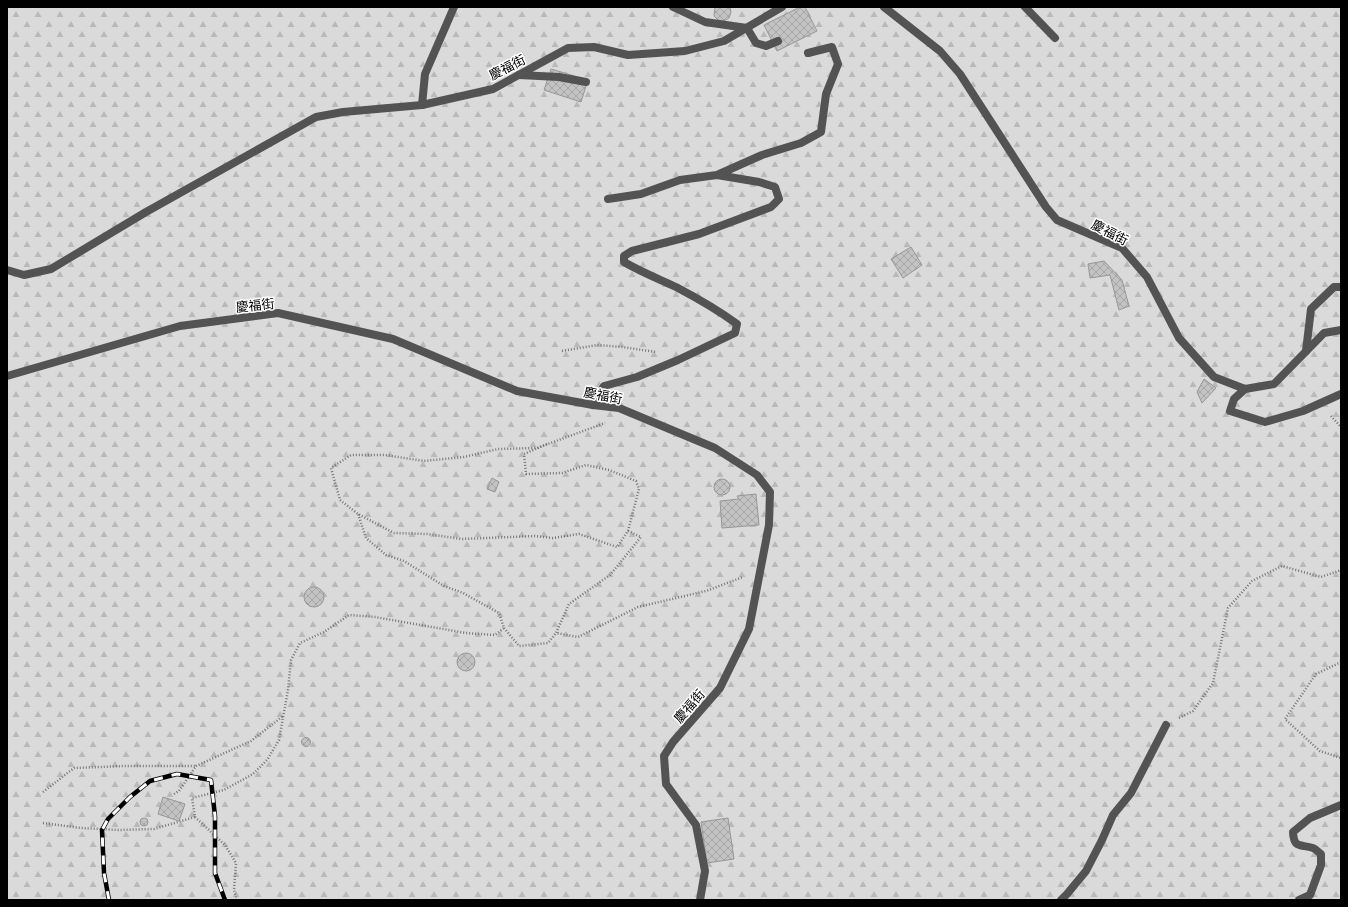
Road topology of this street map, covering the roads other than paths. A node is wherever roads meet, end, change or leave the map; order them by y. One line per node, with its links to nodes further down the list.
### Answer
1 (454, 7): 12 (street)
2 (673, 7): 6 (street)
3 (782, 7): 6 (street, 慶福街)
4 (884, 7): 20 (street, 慶福街)
5 (1025, 7): 7 (street)
6 (747, 28): 8 (street); 10 (street, 慶福街)
7 (1055, 38)
8 (778, 41)
9 (808, 53): 13 (street)
10 (519, 75): 11 (street); 12 (street, 慶福街)
11 (586, 82)
12 (422, 105): 15 (street, 慶福街)
13 (717, 175): 14 (street); 22 (street)
14 (608, 199)
15 (7, 270)
16 (1341, 287): 18 (street)
17 (1341, 330): 18 (street, 慶福街)
18 (1306, 351): 20 (street, 慶福街)
19 (7, 376): 22 (street, 慶福街)
20 (1245, 388): 21 (street)
21 (1341, 394)
22 (593, 405): 25 (street, 慶福街)
23 (1166, 725): 26 (street)
24 (1341, 805): 27 (street)
25 (700, 900)
26 (1061, 900)
27 (1300, 900)

